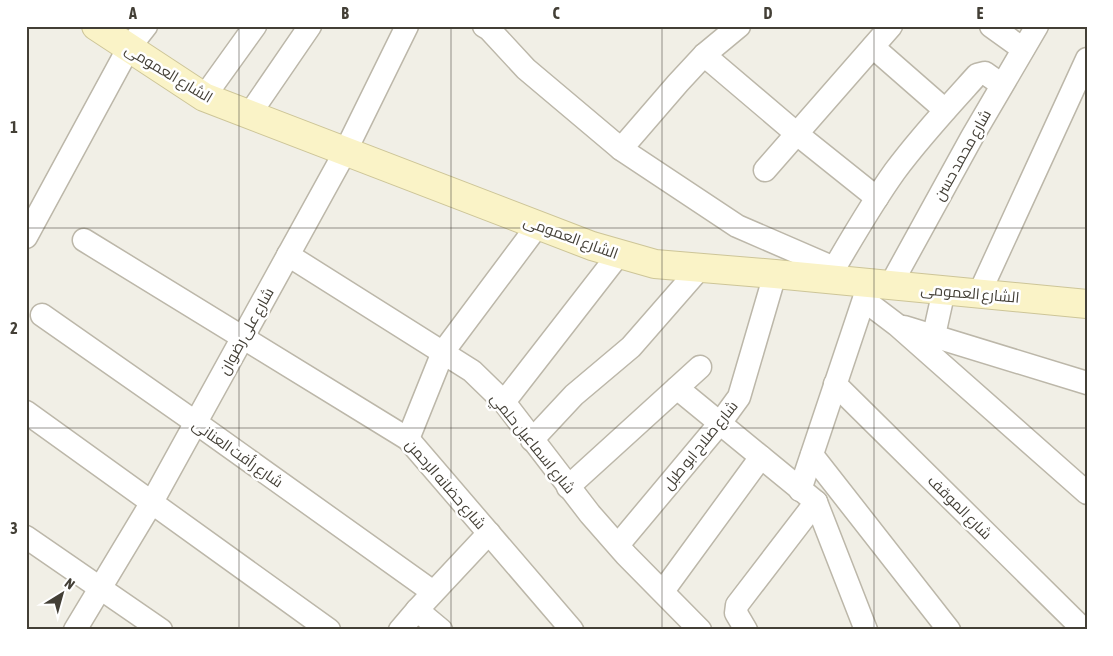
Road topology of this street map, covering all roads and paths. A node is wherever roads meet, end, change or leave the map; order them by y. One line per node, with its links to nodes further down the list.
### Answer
1 (96, 26): 12 (main road, الشارع العمومى)
2 (146, 26): 12 (street)
3 (255, 26): 17 (street)
4 (310, 26): 19 (street)
5 (406, 26): 22 (street, شارع على رضوان)
6 (891, 26): 11 (street)
7 (991, 26): 13 (street)
8 (1037, 26): 13 (street, شارع محمد حسن)
9 (489, 27): 21 (street)
10 (725, 31): 14 (street)
11 (873, 48): 18 (street); 20 (street)
12 (128, 49): 17 (main road, الشارع العمومى); 26 (street)
13 (1023, 49): 16 (street, شارع محمد حسن)
14 (704, 55): 20 (street); 21 (street)
15 (1087, 59): 35 (street)
16 (1002, 85): 18 (street); 33 (street, شارع محمد حسن)
17 (204, 97): 19 (main road, الشارع العمومى)
18 (945, 110): 24 (street)
19 (249, 115): 22 (main road, الشارع العمومى)
20 (797, 134): 23 (street); 24 (street)
21 (621, 149): 32 (street)
22 (345, 152): 25 (main road, الشارع العمومى); 29 (street, شارع على رضوان)
23 (766, 170)
24 (877, 198): 32 (street)
25 (538, 225): 28 (main road, الشارع العمومى); 41 (street)
26 (26, 237)
27 (84, 240): 40 (street, شارع حضانه الرحمن)
28 (619, 254): 30 (main road, الشارع العمومى); 46 (street)
29 (288, 255): 40 (street, شارع على رضوان); 41 (street, شارع اسماعيل حلمي)
30 (700, 268): 31 (main road, الشارع العمومى); 51 (street)
31 (775, 274): 32 (main road, الشارع العمومى); 49 (street, شارع صلاح ابو طبل)
32 (831, 274): 33 (main road, الشارع العمومى)
33 (874, 290): 34 (main road, الشارع العمومى); 38 (street); 43 (street, شارع محمد حسن)
34 (944, 290): 35 (main road, الشارع العمومى); 39 (street)
35 (979, 294): 36 (main road, الشارع العمومى)
36 (1087, 304)
37 (42, 316): 48 (street, شارع رأفت العنانى)
38 (897, 325): 39 (street); 55 (street)
39 (934, 336): 44 (street)
40 (242, 338): 48 (street, شارع على رضوان); 50 (street, شارع حضانه الرحمن)
41 (443, 352): 46 (street, شارع اسماعيل حلمي); 50 (street)
42 (700, 367): 45 (street)
43 (835, 384): 52 (street, شارع محمد حسن); 75 (street, شارع الموقف)
44 (1087, 384)
45 (677, 388): 49 (street); 54 (street)
46 (504, 402): 51 (street, شارع اسماعيل حلمي)
47 (26, 412): 57 (street)
48 (195, 422): 57 (street, شارع على رضوان); 63 (street, شارع رأفت العنانى)
49 (720, 424): 53 (street); 60 (street, شارع صلاح ابو طبل)
50 (408, 438): 58 (street, شارع حضانه الرحمن)
51 (532, 440): 54 (street, شارع اسماعيل حلمي)
52 (812, 454): 56 (street, شارع محمد حسن); 74 (street)
53 (761, 457): 56 (street); 62 (street)
54 (568, 487): 60 (street, شارع اسماعيل حلمي)
55 (1087, 493)
56 (808, 496): 72 (street, شارع محمد حسن); 73 (street)
57 (152, 502): 61 (street, شارع على رضوان); 67 (street)
58 (489, 533): 63 (street); 70 (street, شارع حضانه الرحمن)
59 (26, 537): 61 (street)
60 (618, 545): 62 (street, شارع اسماعيل حلمي)
61 (100, 588): 65 (street, شارع على رضوان); 66 (street)
62 (662, 591): 71 (street, شارع اسماعيل حلمي)
63 (433, 592): 64 (street)
64 (417, 610): 68 (street); 69 (street)
65 (75, 630)
66 (161, 630)
67 (329, 630)
68 (400, 630)
69 (441, 630)
70 (572, 630)
71 (700, 630)
72 (746, 630)
73 (866, 630)
74 (949, 630)
75 (1084, 630)

